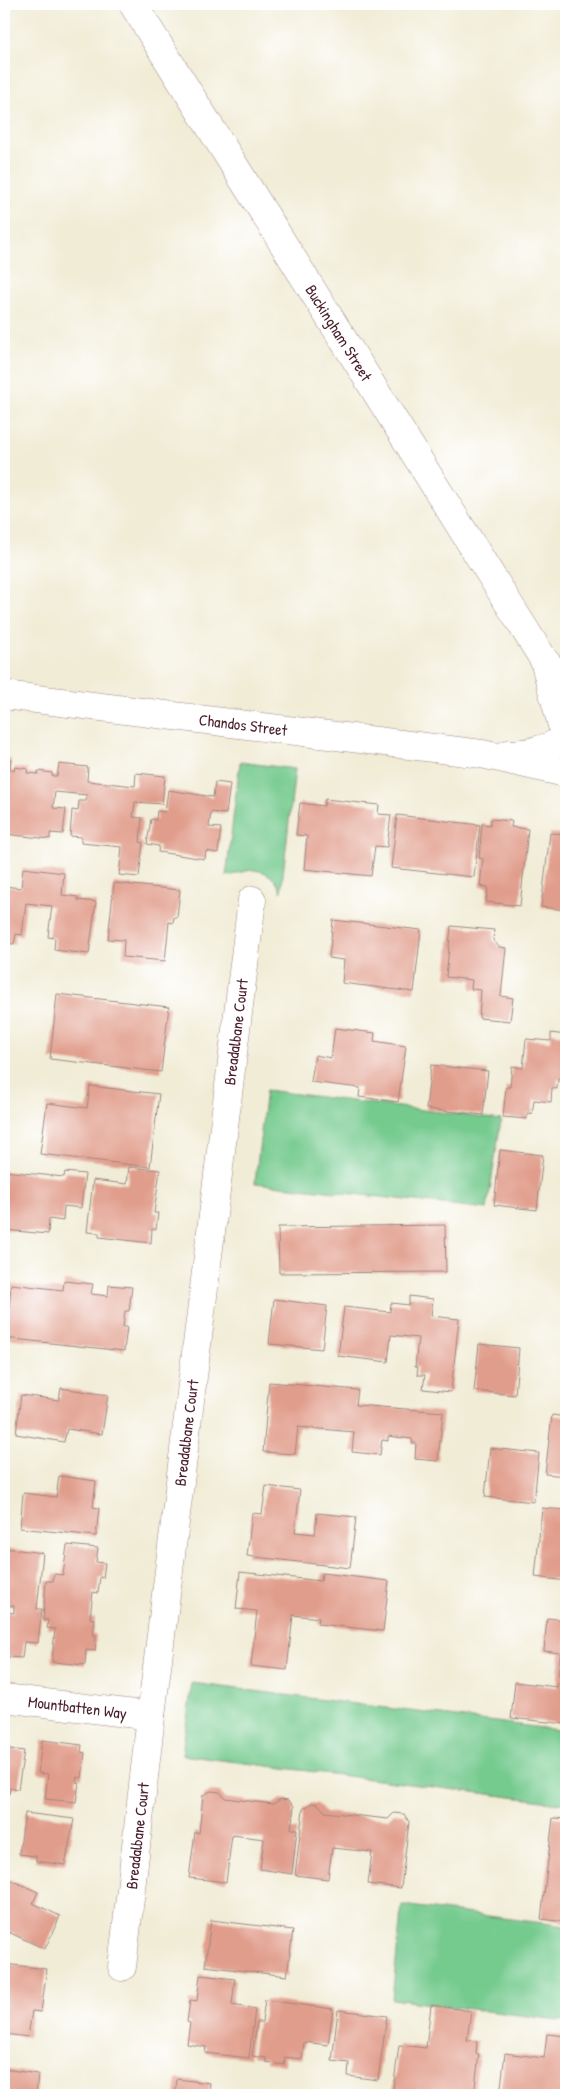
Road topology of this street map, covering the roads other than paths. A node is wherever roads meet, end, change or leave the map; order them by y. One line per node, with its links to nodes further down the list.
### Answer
1 (133, 4): 2 (street, Buckingham Street)
2 (544, 660): 3 (street, Buckingham Street); 5 (street, Buckingham Street)
3 (566, 684)
4 (4, 695): 6 (street, Chandos Street)
5 (565, 743): 6 (street, Chandos Street)
6 (482, 754): 7 (street, Chandos Street)
7 (566, 773)
8 (252, 900): 10 (street, Breadalbane Court)
9 (4, 1698): 10 (street, Mountbatten Way)
10 (151, 1716): 11 (street, Breadalbane Court)
11 (122, 1967)

